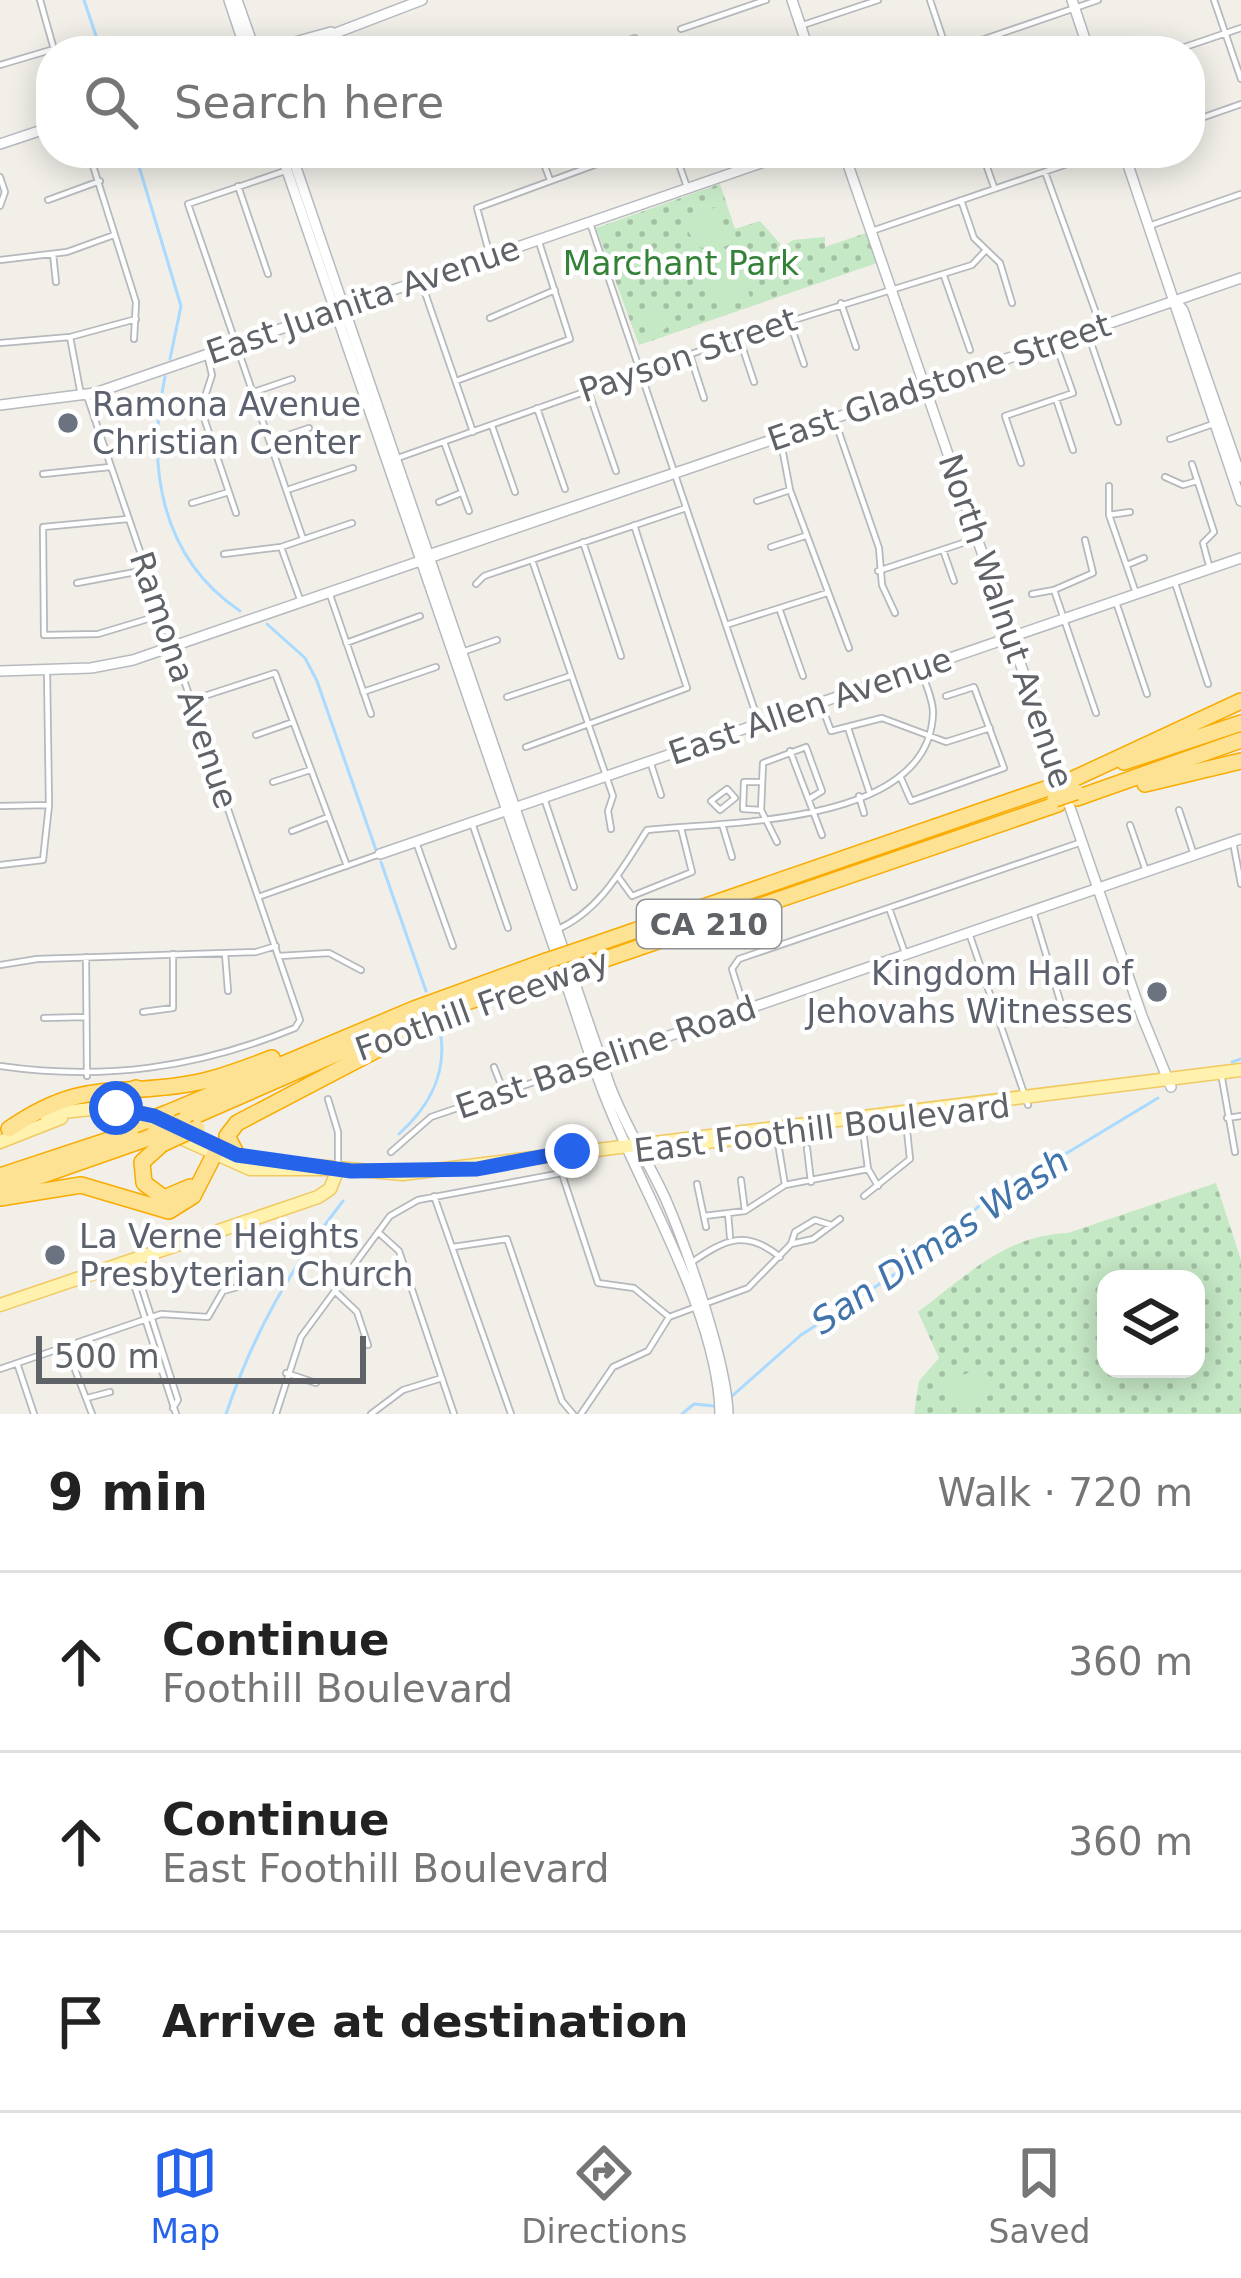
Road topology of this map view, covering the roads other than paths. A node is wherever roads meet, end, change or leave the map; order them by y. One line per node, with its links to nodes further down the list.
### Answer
1 (40, 0): 17 (street)
2 (233, 0): 18 (main road)
3 (422, 0): 10 (main road)
4 (766, 0): 13 (street)
5 (792, 0): 12 (main road)
6 (878, 0): 12 (street)
7 (930, 0): 22 (street)
8 (1098, 0): 11 (street)
9 (1214, 0): 16 (street)
10 (407, 2): 15 (main road)
11 (1073, 4): 23 (street); 24 (main road)
12 (801, 26): 21 (main road)
13 (681, 28)
14 (1241, 28): 16 (street)
15 (331, 32): 19 (main road); 20 (main road)
16 (1226, 33): 25 (street); 28 (street)
17 (50, 36)
18 (248, 36)
19 (315, 36)
20 (322, 36)
21 (804, 36)
22 (943, 36)
23 (989, 36)
24 (1084, 36)
25 (1205, 40)
26 (36, 55): 27 (street)
27 (0, 65)
28 (1241, 79)
29 (1241, 104): 30 (street)
30 (1205, 117)
31 (36, 132): 32 (main road)
32 (0, 144)
33 (95, 168): 46 (street)
34 (546, 168): 45 (street)
35 (584, 168): 45 (street)
36 (680, 168): 48 (street)
37 (748, 168): 48 (main road, East Juanita Avenue)
38 (849, 168): 56 (main road, North Walnut Avenue)
39 (987, 168): 49 (street)
40 (1056, 168): 43 (street)
41 (1129, 168): 55 (main road)
42 (291, 169): 47 (street); 73 (main road)
43 (1045, 172): 49 (street); 77 (street)
44 (0, 177): 53 (street)
45 (550, 180): 61 (street)
46 (100, 181): 51 (street); 57 (street)
47 (238, 186): 63 (street); 84 (street)
48 (688, 189): 54 (main road, East Juanita Avenue)
49 (994, 189): 52 (street)
50 (1241, 194): 55 (street)
51 (49, 200)
52 (961, 200): 56 (street); 59 (street)
53 (0, 206)
54 (590, 223): 58 (main road, East Juanita Avenue); 90 (street)
55 (1149, 226): 70 (main road)
56 (871, 231): 69 (main road, North Walnut Avenue)
57 (114, 235): 60 (street); 75 (street)
58 (538, 239): 61 (main road, East Juanita Avenue); 68 (street)
59 (986, 250): 64 (street, Payson Street); 72 (street)
60 (53, 254): 62 (street); 67 (street)
61 (490, 256): 66 (main road, East Juanita Avenue)
62 (0, 260)
63 (268, 274)
64 (944, 275): 69 (street, Payson Street); 86 (street)
65 (1241, 278): 70 (main road, East Gladstone Street)
66 (420, 279): 73 (main road, East Juanita Avenue); 92 (street)
67 (56, 282)
68 (555, 290): 74 (street); 92 (street)
69 (892, 292): 71 (street, Payson Street); 94 (main road, North Walnut Avenue)
70 (1175, 301): 77 (main road, East Gladstone Street); 104 (main road)
71 (841, 303): 76 (street, Payson Street); 85 (street)
72 (1012, 303)
73 (339, 309): 84 (main road, East Juanita Avenue); 114 (main road)
74 (490, 318)
75 (136, 319): 79 (street); 81 (street)
76 (789, 320): 80 (street, Payson Street); 89 (street)
77 (1101, 326): 78 (main road, East Gladstone Street)
78 (1088, 331): 82 (main road, East Gladstone Street); 103 (street)
79 (70, 337): 83 (street); 97 (street, Ramona Avenue)
80 (739, 337): 88 (street, Payson Street); 93 (street)
81 (134, 339)
82 (1055, 342): 94 (main road, East Gladstone Street); 99 (street)
83 (0, 343)
84 (238, 343): 87 (main road, East Juanita Avenue); 96 (street)
85 (856, 347)
86 (970, 350)
87 (207, 354): 97 (main road, East Juanita Avenue); 129 (street)
88 (689, 355): 90 (street, Payson Street); 98 (street)
89 (804, 364)
90 (639, 372): 95 (street, Payson Street); 121 (street)
91 (292, 379): 96 (street)
92 (456, 381): 107 (street)
93 (754, 382)
94 (925, 387): 102 (main road, East Gladstone Street); 146 (main road, North Walnut Avenue)
95 (588, 390): 101 (street, Payson Street); 119 (street)
96 (254, 392): 110 (street)
97 (83, 394): 100 (main road, East Juanita Avenue); 117 (street, Ramona Avenue)
98 (704, 398)
99 (1056, 400): 112 (street); 115 (street)
100 (0, 405)
101 (537, 408): 105 (street, Payson Street); 126 (street)
102 (834, 418): 108 (main road, East Gladstone Street); 162 (street)
103 (1118, 422)
104 (1218, 422): 109 (street); 113 (main road); 133 (main road)
105 (492, 426): 107 (street, Payson Street); 130 (street)
106 (309, 428): 110 (street)
107 (473, 432): 111 (street, Payson Street)
108 (780, 437): 121 (main road, East Gladstone Street); 128 (street)
109 (1170, 439)
110 (272, 441): 127 (street)
111 (444, 442): 114 (street, Payson Street); 131 (street)
112 (1072, 450)
113 (1238, 455): 123 (main road)
114 (391, 460): 157 (main road)
115 (1022, 463)
116 (1192, 464): 124 (street)
117 (110, 467): 120 (street); 141 (street, Ramona Avenue)
118 (353, 468): 127 (street)
119 (616, 471)
120 (44, 474)
121 (675, 474): 136 (street); 157 (main road, East Gladstone Street)
122 (1165, 477): 124 (street)
123 (1241, 477)
124 (1197, 482): 150 (street)
125 (1109, 486): 140 (street)
126 (565, 489)
127 (288, 490): 145 (street)
128 (790, 490): 132 (street); 144 (street)
129 (229, 492): 135 (street); 139 (street)
130 (515, 492)
131 (461, 493): 134 (street); 137 (street)
132 (758, 501)
133 (1241, 501)
134 (439, 502)
135 (192, 503)
136 (686, 508): 143 (street); 179 (street)
137 (469, 511)
138 (1130, 512): 140 (street)
139 (236, 513)
140 (1109, 515): 159 (street)
141 (128, 519): 160 (street, Ramona Avenue); 176 (street)
142 (352, 523): 145 (street)
143 (634, 525): 148 (street); 204 (street)
144 (806, 536): 152 (street); 169 (street)
145 (303, 538): 151 (street)
146 (976, 538): 153 (street); 180 (main road, North Walnut Avenue)
147 (1085, 540): 167 (street)
148 (583, 542): 158 (street); 186 (street)
149 (1190, 542): 150 (street)
150 (1204, 543): 161 (street)
151 (281, 547): 154 (street); 173 (street)
152 (771, 548)
153 (943, 550): 162 (street); 164 (street)
154 (224, 554)
155 (1241, 558): 161 (main road, East Allen Avenue)
156 (1144, 559): 159 (street)
157 (423, 560): 168 (main road, East Gladstone Street); 185 (main road)
158 (532, 560): 166 (street); 191 (street)
159 (1126, 566): 170 (street)
160 (146, 569): 165 (street); 176 (street, Ramona Avenue)
161 (1210, 569): 163 (main road, East Allen Avenue)
162 (878, 571): 175 (street)
163 (1174, 580): 170 (main road, East Allen Avenue); 193 (street)
164 (953, 581)
165 (77, 583)
166 (476, 584)
167 (1054, 590): 171 (street); 178 (street)
168 (329, 592): 173 (main road, East Gladstone Street); 182 (street)
169 (827, 593): 174 (street); 184 (street)
170 (1136, 593): 172 (main road, East Allen Avenue)
171 (1032, 594)
172 (1116, 599): 178 (main road, East Allen Avenue); 195 (street)
173 (302, 602): 183 (main road, East Gladstone Street)
174 (779, 608): 179 (street); 192 (street)
175 (896, 613)
176 (161, 615): 183 (street, Ramona Avenue)
177 (420, 616): 182 (street)
178 (1062, 617): 180 (main road, East Allen Avenue); 200 (street)
179 (726, 625): 205 (street)
180 (1010, 635): 188 (main road, East Allen Avenue); 249 (main road, North Walnut Avenue)
181 (497, 640): 185 (street)
182 (346, 643): 194 (street)
183 (173, 646): 189 (main road, East Gladstone Street); 198 (street, Ramona Avenue)
184 (849, 648)
185 (458, 654): 232 (main road)
186 (621, 656)
187 (436, 667): 194 (street)
188 (920, 669): 205 (main road, East Allen Avenue); 210 (street)
189 (47, 670): 190 (main road, East Gladstone Street); 231 (street)
190 (0, 671)
191 (570, 676): 197 (street); 204 (street)
192 (802, 676)
193 (1208, 684)
194 (363, 692): 201 (street)
195 (1147, 694)
196 (946, 696): 208 (street)
197 (508, 697)
198 (192, 700): 203 (street); 260 (street, Ramona Avenue)
199 (1241, 701): 221 (highway)
200 (1096, 713)
201 (371, 714)
202 (825, 715): 207 (street)
203 (293, 722): 209 (street); 216 (street)
204 (587, 724): 212 (street); 217 (street)
205 (760, 724): 214 (main road, East Allen Avenue)
206 (1241, 726): 221 (highway, Foothill Freeway / CA 210)
207 (848, 728): 210 (street); 222 (street)
208 (990, 728): 210 (street); 218 (street)
209 (256, 735)
210 (930, 738): 218 (street)
211 (1241, 740): 221 (highway)
212 (526, 747)
213 (790, 752): 220 (street); 229 (street); 229 (street)
214 (650, 761): 217 (main road, East Allen Avenue); 224 (street)
215 (1241, 761): 221 (highway)
216 (310, 770): 219 (street); 237 (street)
217 (607, 776): 227 (main road, East Allen Avenue); 243 (street)
218 (900, 776): 222 (street)
219 (273, 782)
220 (760, 782): 223 (street); 233 (street)
221 (1077, 790): 225 (highway, Foothill Freeway / CA 210, bridge)
222 (870, 792): 226 (street)
223 (744, 794): 228 (street); 233 (street)
224 (662, 795)
225 (1054, 795): 273 (highway, Foothill Freeway / CA 210); 273 (highway, Foothill Freeway / CA 210)
226 (859, 796): 234 (street); 236 (street)
227 (544, 798): 232 (main road, East Allen Avenue); 258 (street)
228 (735, 798)
229 (809, 799): 234 (street)
230 (0, 806): 231 (street)
231 (49, 806): 253 (street)
232 (511, 810): 238 (main road, East Allen Avenue); 264 (main road)
233 (761, 810): 239 (street)
234 (815, 810): 239 (street); 245 (street)
235 (1179, 810): 251 (street)
236 (864, 813)
237 (328, 818): 244 (street); 254 (street)
238 (472, 823): 247 (main road, East Allen Avenue); 263 (street)
239 (770, 823): 240 (street); 248 (street)
240 (722, 824): 242 (street); 252 (street)
241 (1130, 824): 255 (street)
242 (681, 826): 256 (street); 256 (street)
243 (611, 829)
244 (292, 831)
245 (822, 835)
246 (1237, 840): 251 (main road, East Baseline Road); 257 (street)
247 (416, 842): 250 (main road, East Allen Avenue); 267 (street)
248 (777, 842)
249 (1082, 842): 259 (main road, North Walnut Avenue); 261 (street)
250 (380, 854): 254 (street)
251 (1194, 855): 255 (main road, East Baseline Road)
252 (732, 857)
253 (0, 865)
254 (346, 866): 260 (street)
255 (1146, 872): 259 (main road, East Baseline Road)
256 (619, 878): 264 (street)
257 (1241, 884)
258 (574, 887)
259 (1098, 888): 262 (main road, East Baseline Road); 293 (main road, North Walnut Avenue)
260 (259, 897): 266 (street, Ramona Avenue)
261 (889, 908): 270 (street); 280 (street)
262 (1033, 911): 265 (main road, East Baseline Road); 284 (street)
263 (508, 928)
264 (553, 931): 287 (main road)
265 (969, 933): 270 (main road, East Baseline Road); 297 (street)
266 (276, 946): 268 (street); 271 (street, Ramona Avenue)
267 (454, 946)
268 (225, 953): 269 (street); 278 (street)
269 (173, 954): 272 (street); 281 (street)
270 (905, 955): 280 (main road, East Baseline Road)
271 (279, 956): 276 (street); 291 (street, Ramona Avenue)
272 (86, 957): 274 (street); 282 (street)
273 (579, 959): 275 (highway, Foothill Freeway / CA 210, bridge)
274 (0, 965)
275 (549, 969): 277 (highway, Foothill Freeway / CA 210); 277 (highway, Foothill Freeway / CA 210)
276 (361, 970)
277 (489, 990): 279 (highway, Foothill Freeway / CA 210); 279 (highway, Foothill Freeway / CA 210)
278 (228, 991)
279 (453, 1003): 285 (highway, Foothill Freeway / CA 210); 286 (highway, Foothill Freeway / CA 210); 302 (highway)
280 (745, 1010): 287 (main road, East Baseline Road)
281 (143, 1012)
282 (86, 1017): 283 (street); 291 (street)
283 (44, 1018)
284 (1067, 1024)
285 (399, 1032): 302 (highway, Foothill Freeway / CA 210); 312 (highway)
286 (338, 1041): 294 (highway); 302 (highway, Foothill Freeway / CA 210)
287 (597, 1061): 295 (street, East Baseline Road); 307 (main road)
288 (0, 1066): 291 (street)
289 (494, 1067): 295 (street)
290 (1241, 1073): 292 (main road, East Foothill Boulevard)
291 (87, 1076)
292 (1222, 1077): 293 (main road, East Foothill Boulevard); 301 (street)
293 (1170, 1084): 297 (main road, East Foothill Boulevard)
294 (139, 1087): 298 (highway); 305 (highway)
295 (504, 1092): 310 (street, East Baseline Road)
296 (328, 1100): 314 (street)
297 (1027, 1101): 300 (main road, East Foothill Boulevard)
298 (115, 1112): 305 (main road); 309 (main road)
299 (1241, 1115): 301 (street)
300 (905, 1116): 303 (main road, East Foothill Boulevard); 323 (street)
301 (1228, 1118): 311 (street)
302 (182, 1120): 304 (highway, Foothill Freeway / CA 210, bridge); 304 (highway, Foothill Freeway / CA 210, bridge)
303 (776, 1131): 307 (main road, East Foothill Boulevard); 322 (street)
304 (151, 1133): 309 (highway); 320 (highway, Foothill Freeway / CA 210); 320 (highway, Foothill Freeway / CA 210)
305 (3, 1135)
306 (864, 1138): 315 (street)
307 (631, 1146): 313 (main road, East Foothill Boulevard); 317 (main road, East Foothill Boulevard); 339 (main road); 343 (main road)
308 (807, 1148): 319 (street)
309 (212, 1151): 312 (main road); 316 (main road); 320 (highway)
310 (391, 1151)
311 (1235, 1152)
312 (237, 1155): 314 (main road)
313 (560, 1167): 317 (main road, East Foothill Boulevard); 344 (street)
314 (338, 1169): 316 (main road); 317 (main road, East Foothill Boulevard); 326 (main road)
315 (868, 1169): 319 (street); 323 (street)
316 (307, 1172): 326 (main road)
317 (500, 1174): 324 (street)
318 (741, 1180): 327 (street)
319 (811, 1182): 322 (street)
320 (0, 1184)
321 (697, 1184): 329 (street)
322 (785, 1185): 327 (street)
323 (878, 1186): 325 (street)
324 (434, 1196): 333 (street); 336 (street)
325 (864, 1196)
326 (318, 1197): 338 (main road)
327 (745, 1211): 328 (street)
328 (728, 1213): 329 (street); 334 (street)
329 (704, 1216): 332 (street)
330 (840, 1219): 331 (street)
331 (831, 1225): 335 (street); 335 (street)
332 (706, 1227)
333 (378, 1232): 341 (street); 351 (street)
334 (730, 1239): 337 (street); 339 (street)
335 (791, 1244): 337 (street)
336 (453, 1247): 361 (street); 362 (street)
337 (780, 1257): 343 (street)
338 (129, 1260): 342 (main road); 345 (street)
339 (687, 1264): 343 (main road)
340 (248, 1284): 345 (street)
341 (336, 1292): 346 (street); 350 (street)
342 (0, 1305)
343 (697, 1306): 344 (street); 363 (main road)
344 (669, 1317): 362 (street)
345 (149, 1318): 347 (street); 355 (street)
346 (368, 1345)
347 (66, 1346): 348 (street); 354 (street)
348 (17, 1364): 349 (street); 357 (street)
349 (0, 1370)
350 (286, 1373): 352 (street); 359 (street)
351 (442, 1378): 356 (street); 360 (street)
352 (316, 1383)
353 (110, 1392): 354 (street)
354 (87, 1399): 358 (street)
355 (174, 1411)
356 (375, 1412)
357 (34, 1414)
358 (92, 1414)
359 (276, 1414)
360 (454, 1414)
361 (511, 1414)
362 (577, 1414)
363 (724, 1414)

